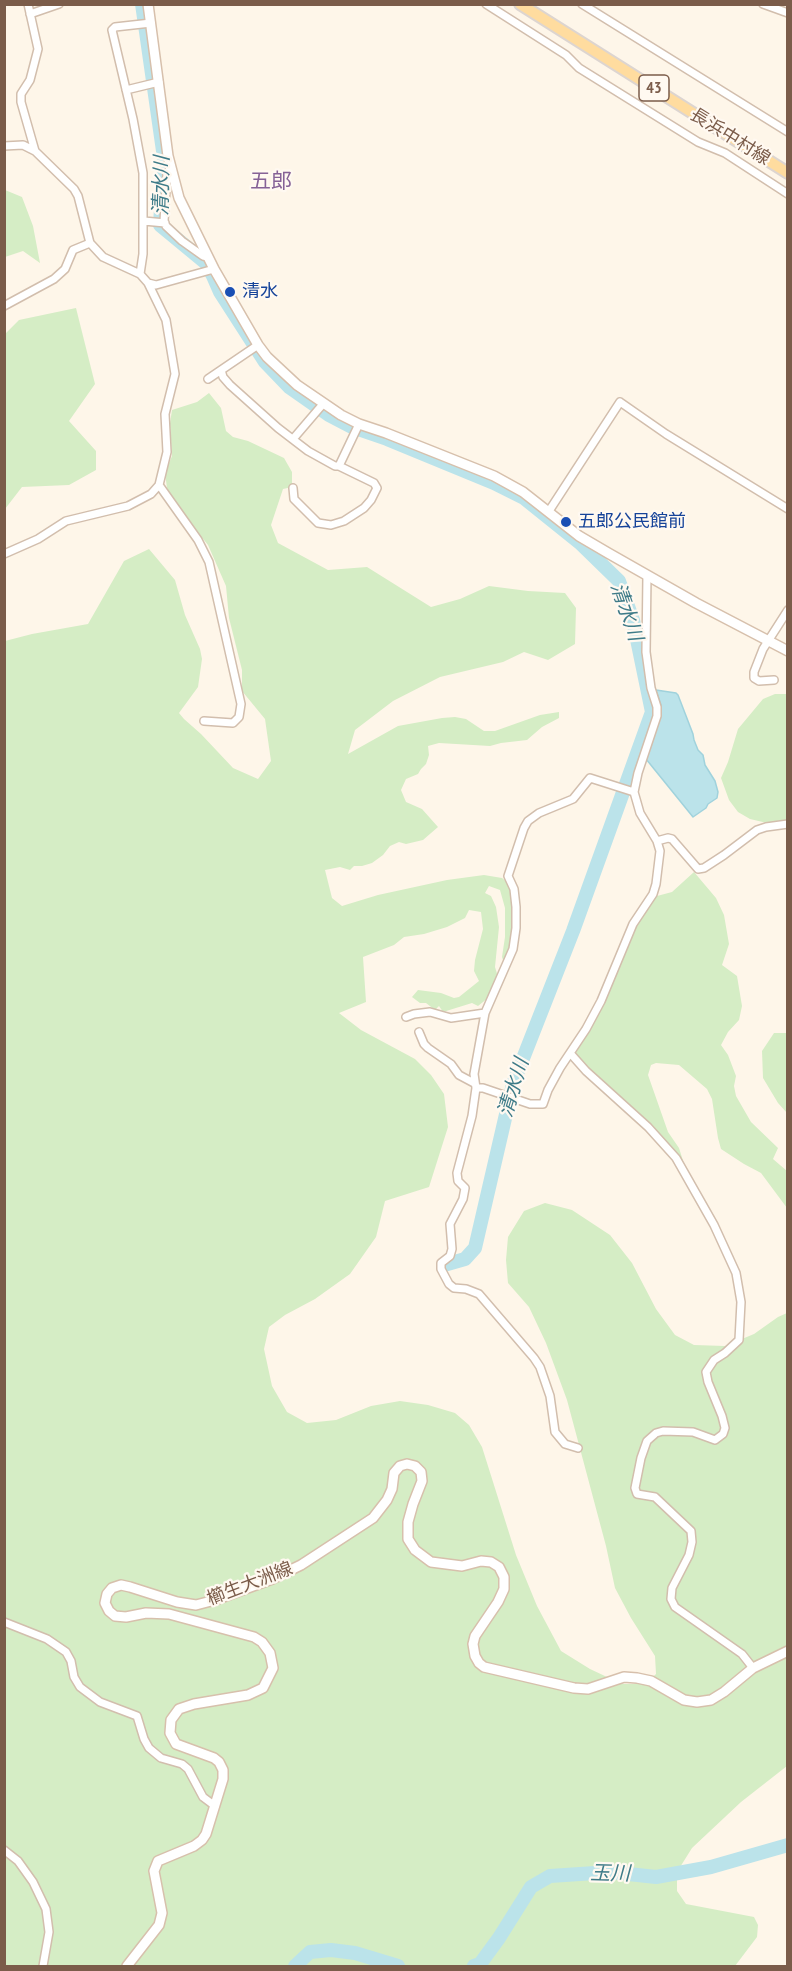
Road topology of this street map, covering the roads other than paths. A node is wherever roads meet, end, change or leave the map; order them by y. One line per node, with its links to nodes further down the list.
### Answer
1 (28, 4): 8 (street)
2 (59, 4): 8 (street)
3 (148, 4): 10 (main road)
4 (486, 4): 18 (street)
5 (520, 4): 17 (main road, 長浜中村線 / 43)
6 (582, 4): 13 (street)
7 (763, 4): 9 (street)
8 (30, 14): 15 (street)
9 (788, 14)
10 (151, 23): 11 (main road); 12 (street)
11 (159, 82): 12 (street); 16 (main road)
12 (126, 90): 19 (street)
13 (788, 132)
14 (4, 146): 15 (street)
15 (35, 151): 21 (street)
16 (171, 166): 20 (street); 22 (main road)
17 (788, 173)
18 (788, 194)
19 (144, 221): 20 (street); 24 (street)
20 (165, 223): 22 (street)
21 (90, 243): 24 (street); 26 (street)
22 (208, 257): 23 (main road)
23 (214, 269): 25 (street); 27 (main road)
24 (140, 274): 25 (street)
25 (148, 283): 34 (street)
26 (4, 306)
27 (258, 345): 28 (street); 30 (main road)
28 (221, 370): 29 (street); 32 (street)
29 (208, 379)
30 (323, 404): 31 (main road); 32 (street)
31 (359, 424): 33 (street); 37 (main road)
32 (293, 439): 33 (street)
33 (339, 466): 35 (street)
34 (159, 485): 38 (street); 44 (street)
35 (293, 488)
36 (788, 509): 37 (street)
37 (549, 511): 39 (main road)
38 (4, 554)
39 (647, 575): 41 (main road); 45 (street)
40 (788, 610): 41 (street)
41 (769, 640): 42 (main road); 43 (street)
42 (788, 651)
43 (774, 680)
44 (204, 721)
45 (634, 792): 47 (street); 48 (street)
46 (788, 824): 47 (street)
47 (657, 841): 51 (street)
48 (485, 1013): 49 (street); 52 (street)
49 (406, 1017)
50 (419, 1032): 52 (street)
51 (570, 1053): 52 (street); 56 (street)
52 (475, 1085): 53 (street)
53 (578, 1448)
54 (4, 1622): 57 (street)
55 (788, 1651): 56 (main road, 櫛生大洲線)
56 (753, 1668): 57 (main road, 櫛生大洲線)
57 (215, 1806): 60 (main road, 櫛生大洲線)
58 (4, 1850): 59 (street)
59 (43, 1966)
60 (127, 1966)

